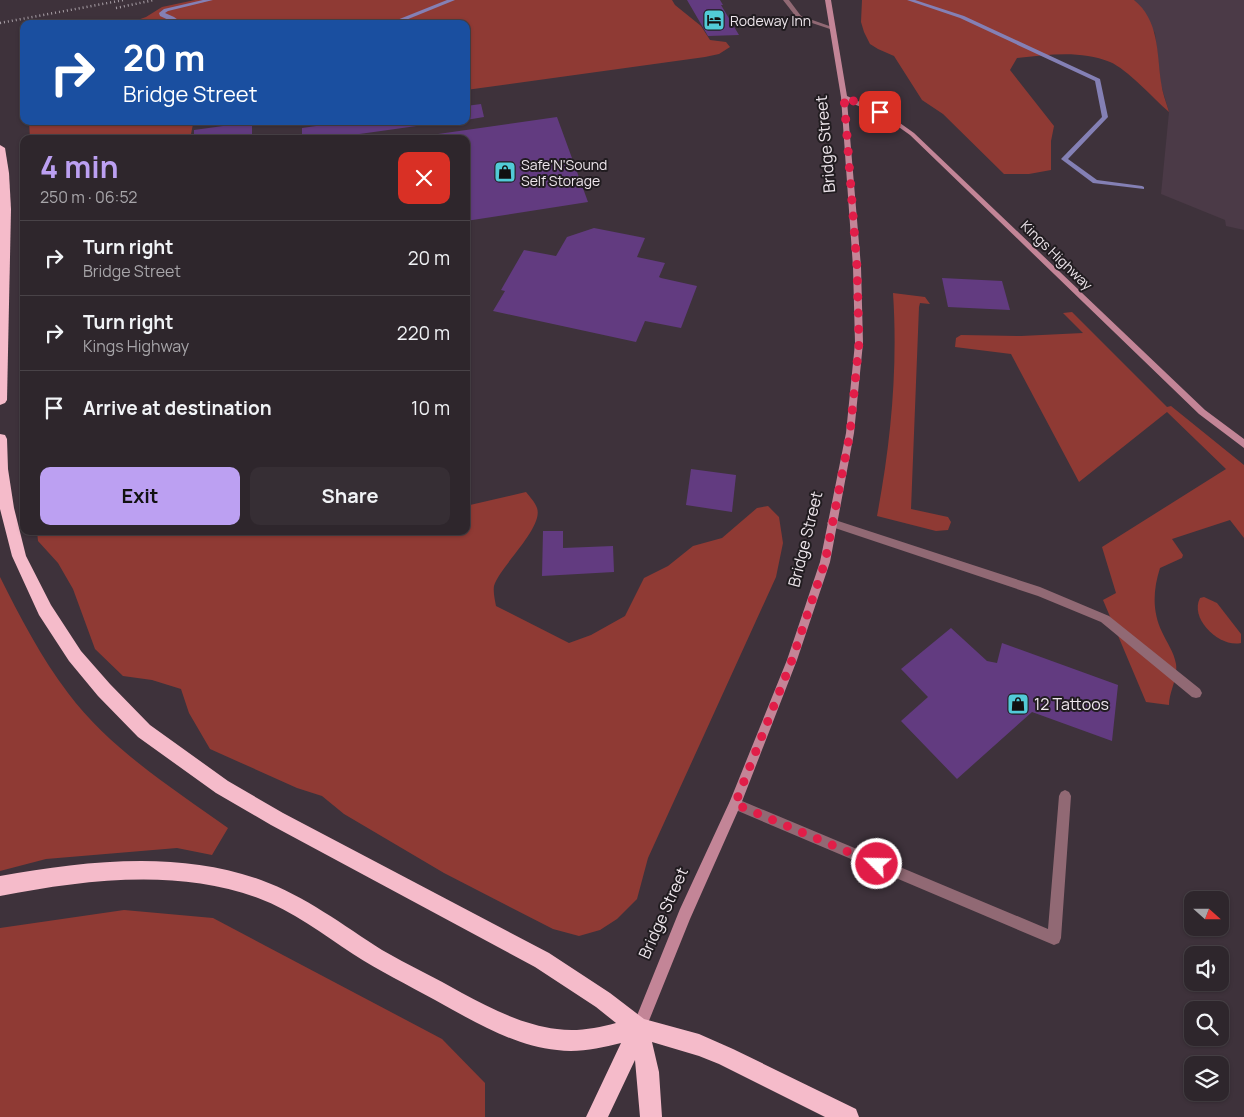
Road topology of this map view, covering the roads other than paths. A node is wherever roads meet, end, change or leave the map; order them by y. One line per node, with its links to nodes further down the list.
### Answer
1 (786, 0): 3 (street)
2 (828, 0): 3 (main road, Bridge Street)
3 (832, 28): 4 (main road, Bridge Street)
4 (844, 97): 8 (main road, Kings Highway); 9 (main road, Bridge Street)
5 (0, 148): 6 (highway)
6 (0, 400)
7 (0, 439): 14 (highway)
8 (1244, 444)
9 (832, 523): 10 (street); 12 (main road, Bridge Street)
10 (1196, 692)
11 (1065, 796): 12 (street)
12 (735, 804): 14 (main road, Bridge Street)
13 (0, 886): 14 (highway)
14 (639, 1028): 15 (highway, Bridge Street); 16 (highway); 17 (highway)
15 (597, 1117)
16 (651, 1117)
17 (848, 1117)

